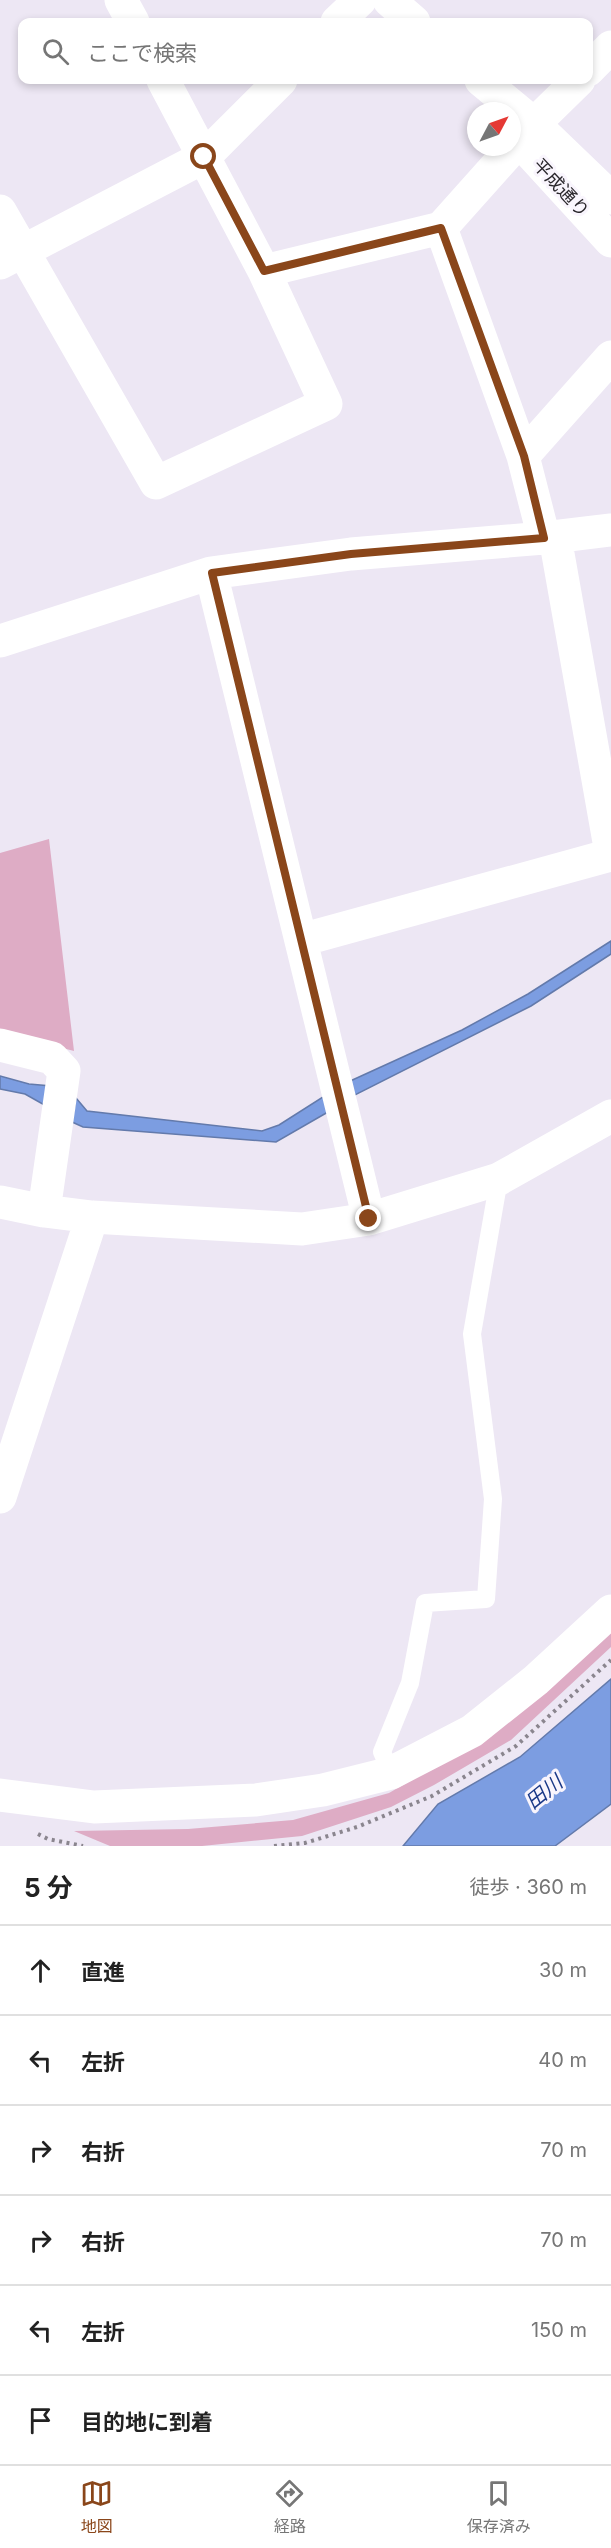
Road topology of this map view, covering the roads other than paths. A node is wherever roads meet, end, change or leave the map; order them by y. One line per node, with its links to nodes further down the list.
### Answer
1 (121, 0): 4 (street)
2 (360, 0): 5 (street)
3 (389, 0): 6 (street)
4 (131, 18)
5 (341, 18)
6 (409, 18)
7 (611, 46): 8 (street)
8 (593, 65)
9 (165, 84): 16 (street)
10 (276, 84): 16 (street)
11 (469, 84): 14 (street)
12 (484, 84): 15 (street, 平成通り)
13 (575, 84): 15 (street)
14 (485, 102)
15 (522, 133): 17 (street, 平成通り); 19 (street); 20 (street, 平成通り)
16 (204, 157): 21 (street); 22 (street)
17 (611, 198)
18 (0, 211): 21 (street)
19 (441, 228): 22 (street); 24 (street)
20 (611, 242)
21 (12, 256): 22 (street)
22 (264, 271)
23 (611, 357): 24 (street)
24 (524, 456): 26 (street)
25 (611, 530): 26 (street)
26 (549, 537): 27 (street); 29 (street)
27 (212, 573): 28 (street); 31 (street)
28 (0, 641)
29 (600, 717): 30 (street)
30 (611, 854): 31 (street)
31 (301, 940): 38 (street)
32 (0, 1044): 36 (street)
33 (611, 1116): 34 (street)
34 (499, 1179): 38 (street); 41 (lane)
35 (0, 1202): 36 (street)
36 (44, 1211): 37 (street)
37 (92, 1217): 38 (street); 39 (street)
38 (369, 1219)
39 (0, 1497)
40 (611, 1611): 41 (street)
41 (391, 1773): 42 (street)
42 (0, 1795)

